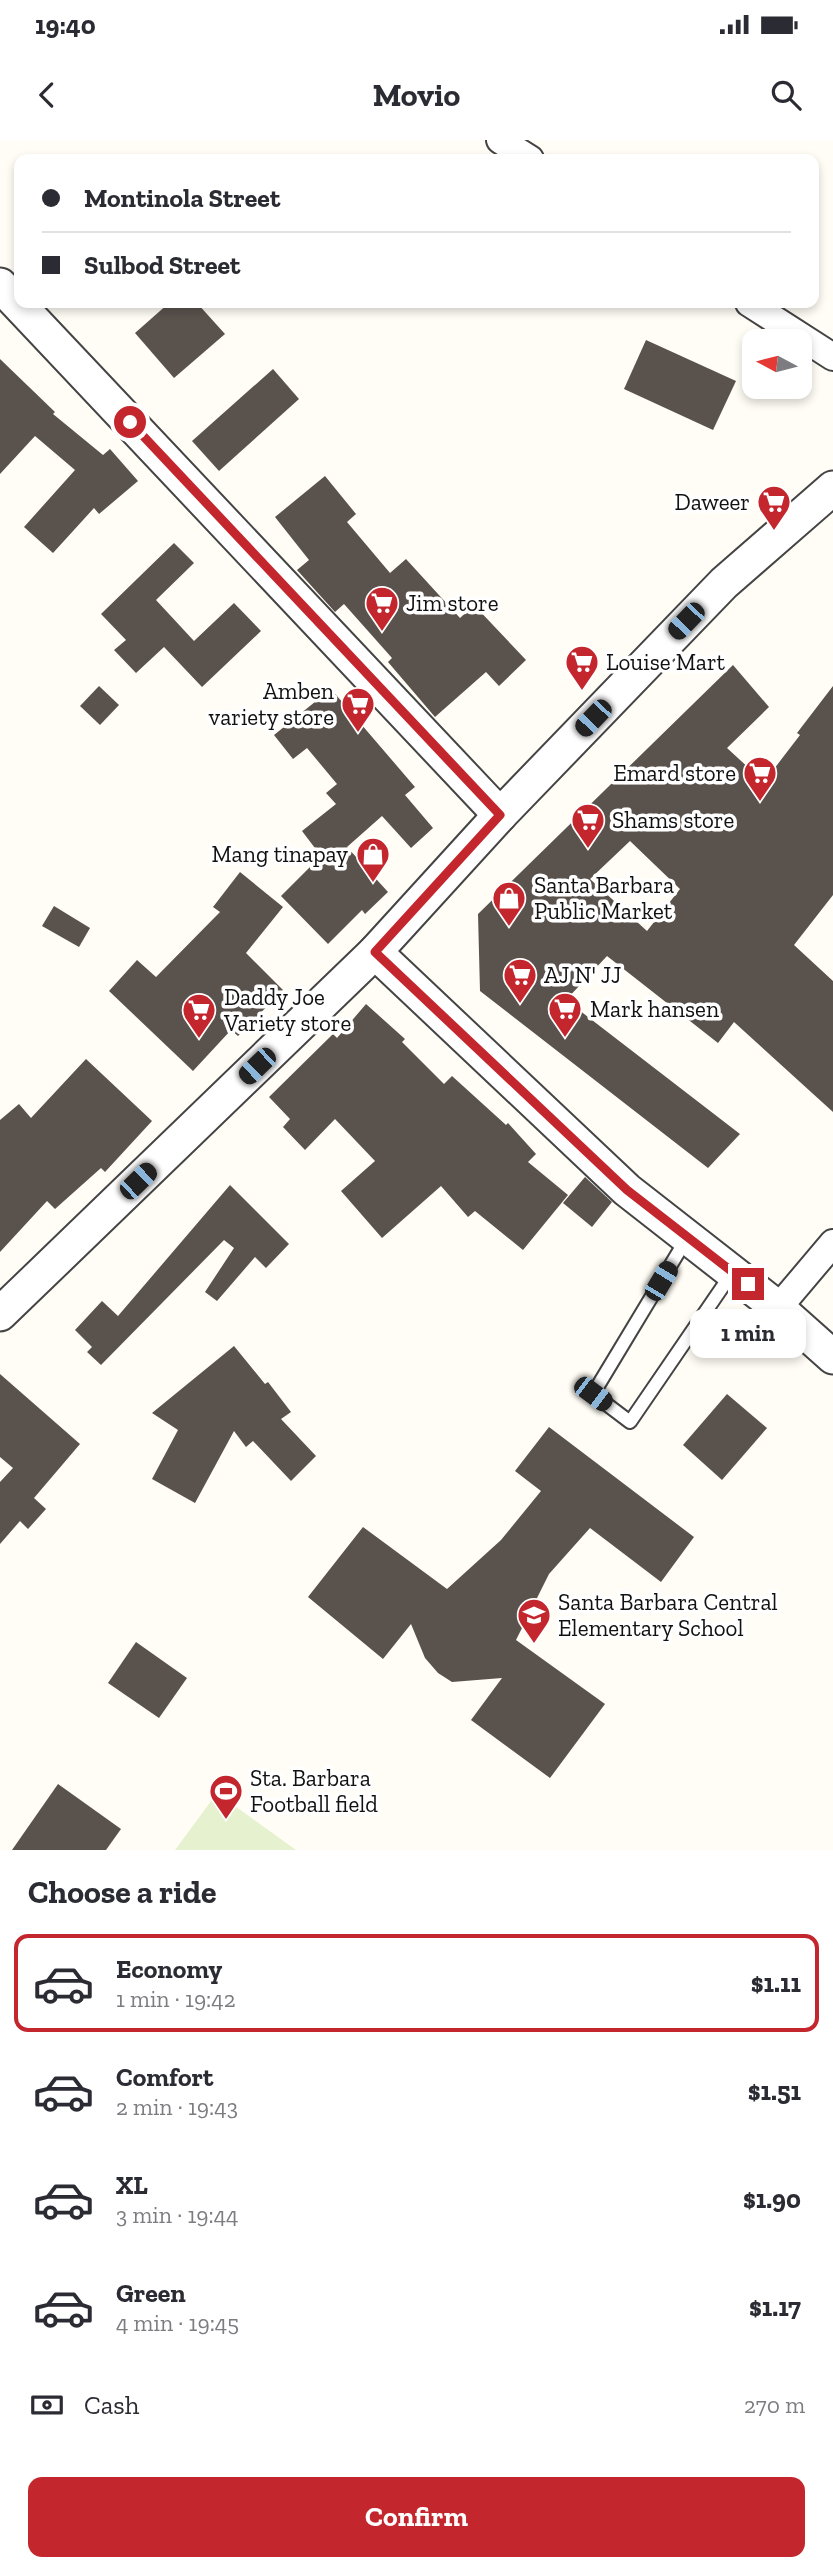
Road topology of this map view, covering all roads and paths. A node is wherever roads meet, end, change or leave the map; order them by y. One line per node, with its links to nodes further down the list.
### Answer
1 (500, 140): 2 (street)
2 (522, 154)
3 (0, 285): 4 (street)
4 (14, 300)
5 (22, 308): 9 (street)
6 (757, 308): 7 (street)
7 (833, 358)
8 (833, 488): 9 (street)
9 (500, 815): 10 (street)
10 (375, 952): 11 (street); 15 (street)
11 (688, 1236): 13 (street); 13 (lane)
12 (833, 1243): 14 (street)
13 (733, 1273): 14 (street)
14 (778, 1308): 16 (street)
15 (0, 1314)
16 (833, 1357)

